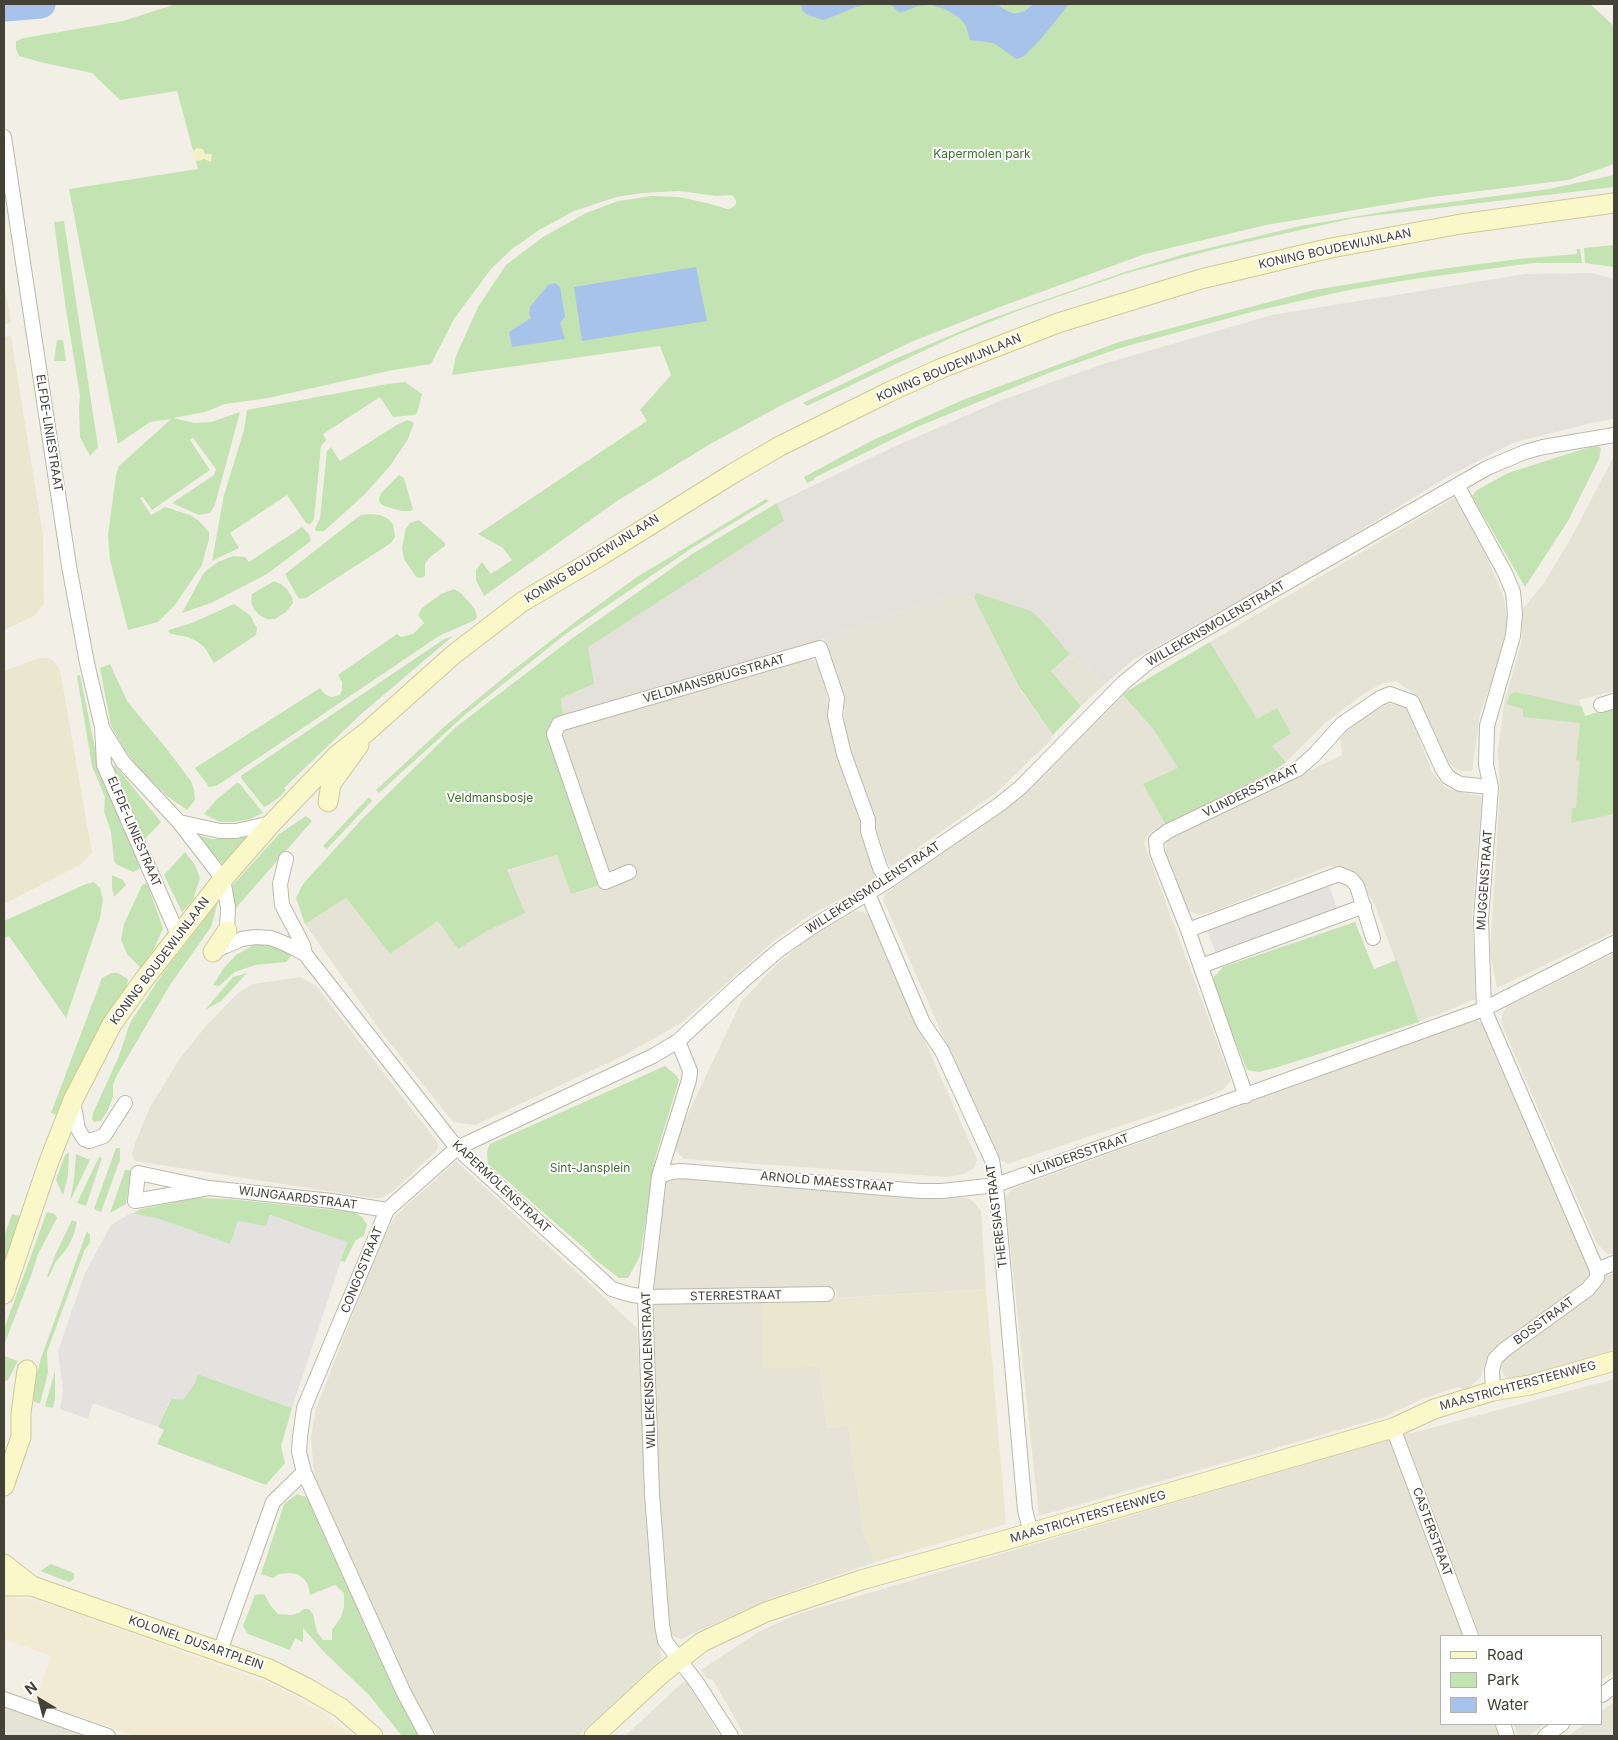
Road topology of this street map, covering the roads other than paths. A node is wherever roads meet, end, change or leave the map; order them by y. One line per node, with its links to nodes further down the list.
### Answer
1 (4, 137): 5 (street, ELFDE-LINIESTRAAT)
2 (1614, 203): 6 (main road, KONING BOUDEWIJNLAAN)
3 (1614, 435): 4 (street, WILLEKENSMOLENSTRAAT)
4 (1457, 485): 7 (street, MUGGENSTRAAT); 14 (street, WILLEKENSMOLENSTRAAT)
5 (102, 727): 9 (street, ELFDE-LINIESTRAAT); 19 (street, ELFDE-LINIESTRAAT)
6 (368, 731): 8 (main road, KONING BOUDEWIJNLAAN); 10 (main road, KONING BOUDEWIJNLAAN)
7 (1491, 787): 17 (street, VLINDERSSTRAAT); 25 (street, MUGGENSTRAAT)
8 (328, 802)
9 (179, 822): 10 (street); 13 (street, ELFDE-LINIESTRAAT)
10 (272, 823): 13 (main road, KONING BOUDEWIJNLAAN)
11 (286, 859): 23 (street, KAPERMOLENSTRAAT)
12 (629, 872): 14 (street, VELDMANSBRUGSTRAAT)
13 (223, 879): 18 (street, ELFDE-LINIESTRAAT); 19 (main road, KONING BOUDEWIJNLAAN)
14 (888, 881): 15 (street, WILLEKENSMOLENSTRAAT)
15 (868, 894): 26 (street, WILLEKENSMOLENSTRAAT); 32 (street, THERESIASTRAAT)
16 (1364, 906): 17 (street); 20 (street); 24 (street)
17 (1188, 930): 24 (street, VLINDERSSTRAAT)
18 (227, 931): 22 (main road)
19 (178, 935): 28 (main road, KONING BOUDEWIJNLAAN)
20 (1373, 938)
21 (1614, 944): 25 (street, VLINDERSSTRAAT)
22 (212, 952): 23 (street, KAPERMOLENSTRAAT)
23 (304, 954): 30 (street, KAPERMOLENSTRAAT)
24 (1201, 966): 27 (street, VLINDERSSTRAAT)
25 (1484, 1009): 27 (street, VLINDERSSTRAAT); 36 (street, MUGGENSTRAAT)
26 (678, 1041): 30 (street, CONGOSTRAAT); 31 (street, WILLEKENSMOLENSTRAAT)
27 (1246, 1096): 32 (street, VLINDERSSTRAAT)
28 (73, 1100): 29 (street); 37 (main road, KONING BOUDEWIJNLAAN)
29 (125, 1103)
30 (457, 1148): 34 (street, CONGOSTRAAT); 39 (street, KAPERMOLENSTRAAT)
31 (659, 1176): 32 (street, ARNOLD MAESSTRAAT); 39 (street, WILLEKENSMOLENSTRAAT)
32 (996, 1185): 46 (street, THERESIASTRAAT)
33 (208, 1188): 33 (street, WIJNGAARDSTRAAT); 34 (street, WIJNGAARDSTRAAT)
34 (387, 1210): 44 (street, CONGOSTRAAT)
35 (1614, 1263): 36 (street)
36 (1597, 1270): 42 (street, BOSSTRAAT)
37 (4, 1294)
38 (827, 1294): 39 (street, STERRESTRAAT)
39 (645, 1297): 52 (street, WILLEKENSMOLENSTRAAT)
40 (1614, 1361): 42 (main road, MAASTRICHTERSTEENWEG)
41 (27, 1370): 45 (main road)
42 (1493, 1391): 43 (main road, MAASTRICHTERSTEENWEG)
43 (1393, 1428): 46 (main road, MAASTRICHTERSTEENWEG); 50 (street, CASTERSTRAAT)
44 (304, 1472): 51 (street); 59 (street)
45 (4, 1486)
46 (1031, 1533): 52 (main road, MAASTRICHTERSTEENWEG)
47 (4, 1564): 49 (main road)
48 (4, 1586): 49 (main road, KOLONEL DUSARTPLEIN)
49 (32, 1586): 51 (main road, KOLONEL DUSARTPLEIN)
50 (1471, 1635)
51 (222, 1646): 58 (main road, KOLONEL DUSARTPLEIN)
52 (679, 1659): 60 (main road, MAASTRICHTERSTEENWEG); 61 (street, WILLEKENSMOLENSTRAAT)
53 (1614, 1686): 54 (street)
54 (1603, 1694)
55 (4, 1699): 57 (street)
56 (1560, 1725): 62 (street)
57 (108, 1736)
58 (373, 1736)
59 (427, 1736)
60 (594, 1736)
61 (731, 1736)
62 (1544, 1736)

